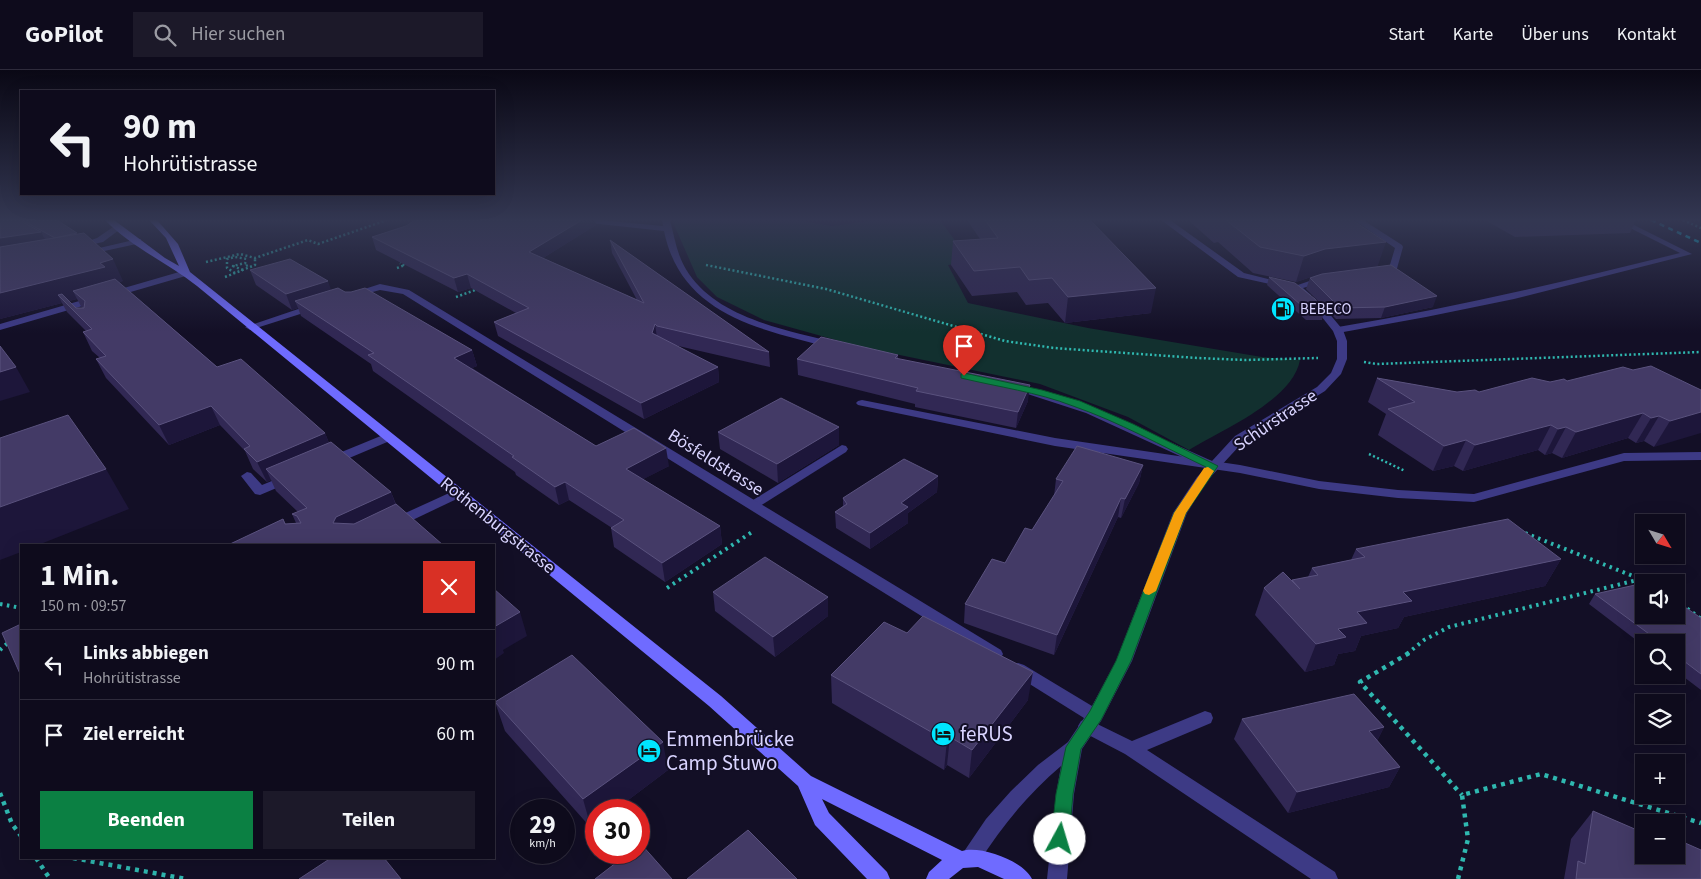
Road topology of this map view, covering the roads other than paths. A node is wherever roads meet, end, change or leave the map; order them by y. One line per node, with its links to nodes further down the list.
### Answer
1 (159, 258): 8 (main road, Rothenburgstrasse)
2 (181, 258): 8 (main road, Rothenburgstrasse)
3 (677, 258): 18 (street)
4 (1217, 258): 10 (street)
5 (1396, 258): 7 (street)
6 (1673, 258): 17 (street)
7 (1374, 272)
8 (186, 273): 13 (street); 16 (main road, Rothenburgstrasse)
9 (1336, 278): 10 (street)
10 (1297, 287): 17 (street)
11 (342, 298): 29 (street, Bösfeldstrasse)
12 (326, 303): 16 (street)
13 (74, 306): 14 (street); 15 (street)
14 (84, 316)
15 (0, 327)
16 (250, 327): 21 (main road, Rothenburgstrasse)
17 (1338, 330): 25 (street, Schürstrasse)
18 (846, 348)
19 (999, 383): 25 (street)
20 (862, 403): 25 (street)
21 (388, 437): 24 (street); 28 (main road, Rothenburgstrasse)
22 (842, 450): 29 (street)
23 (1701, 456): 25 (street)
24 (324, 464)
25 (1212, 466): 32 (street, Schürstrasse)
26 (305, 472): 27 (street)
27 (247, 476)
28 (458, 493): 30 (street); 35 (main road, Rothenburgstrasse)
29 (752, 505): 32 (street, Bösfeldstrasse)
30 (386, 528)
31 (1206, 718): 34 (street)
32 (1091, 721): 33 (street, Schürstrasse); 34 (street, Bösfeldstrasse)
33 (1074, 747): 36 (street, Schürstrasse); 40 (street, Schürstrasse)
34 (1131, 749): 41 (street, Bösfeldstrasse)
35 (806, 781): 36 (main road, Rothenburgstrasse); 37 (main road, Rothenburgstrasse)
36 (965, 857): 38 (main road); 39 (main road, Rothenburgstrasse)
37 (880, 879)
38 (936, 879)
39 (1022, 879)
40 (1057, 879)
41 (1328, 879)

